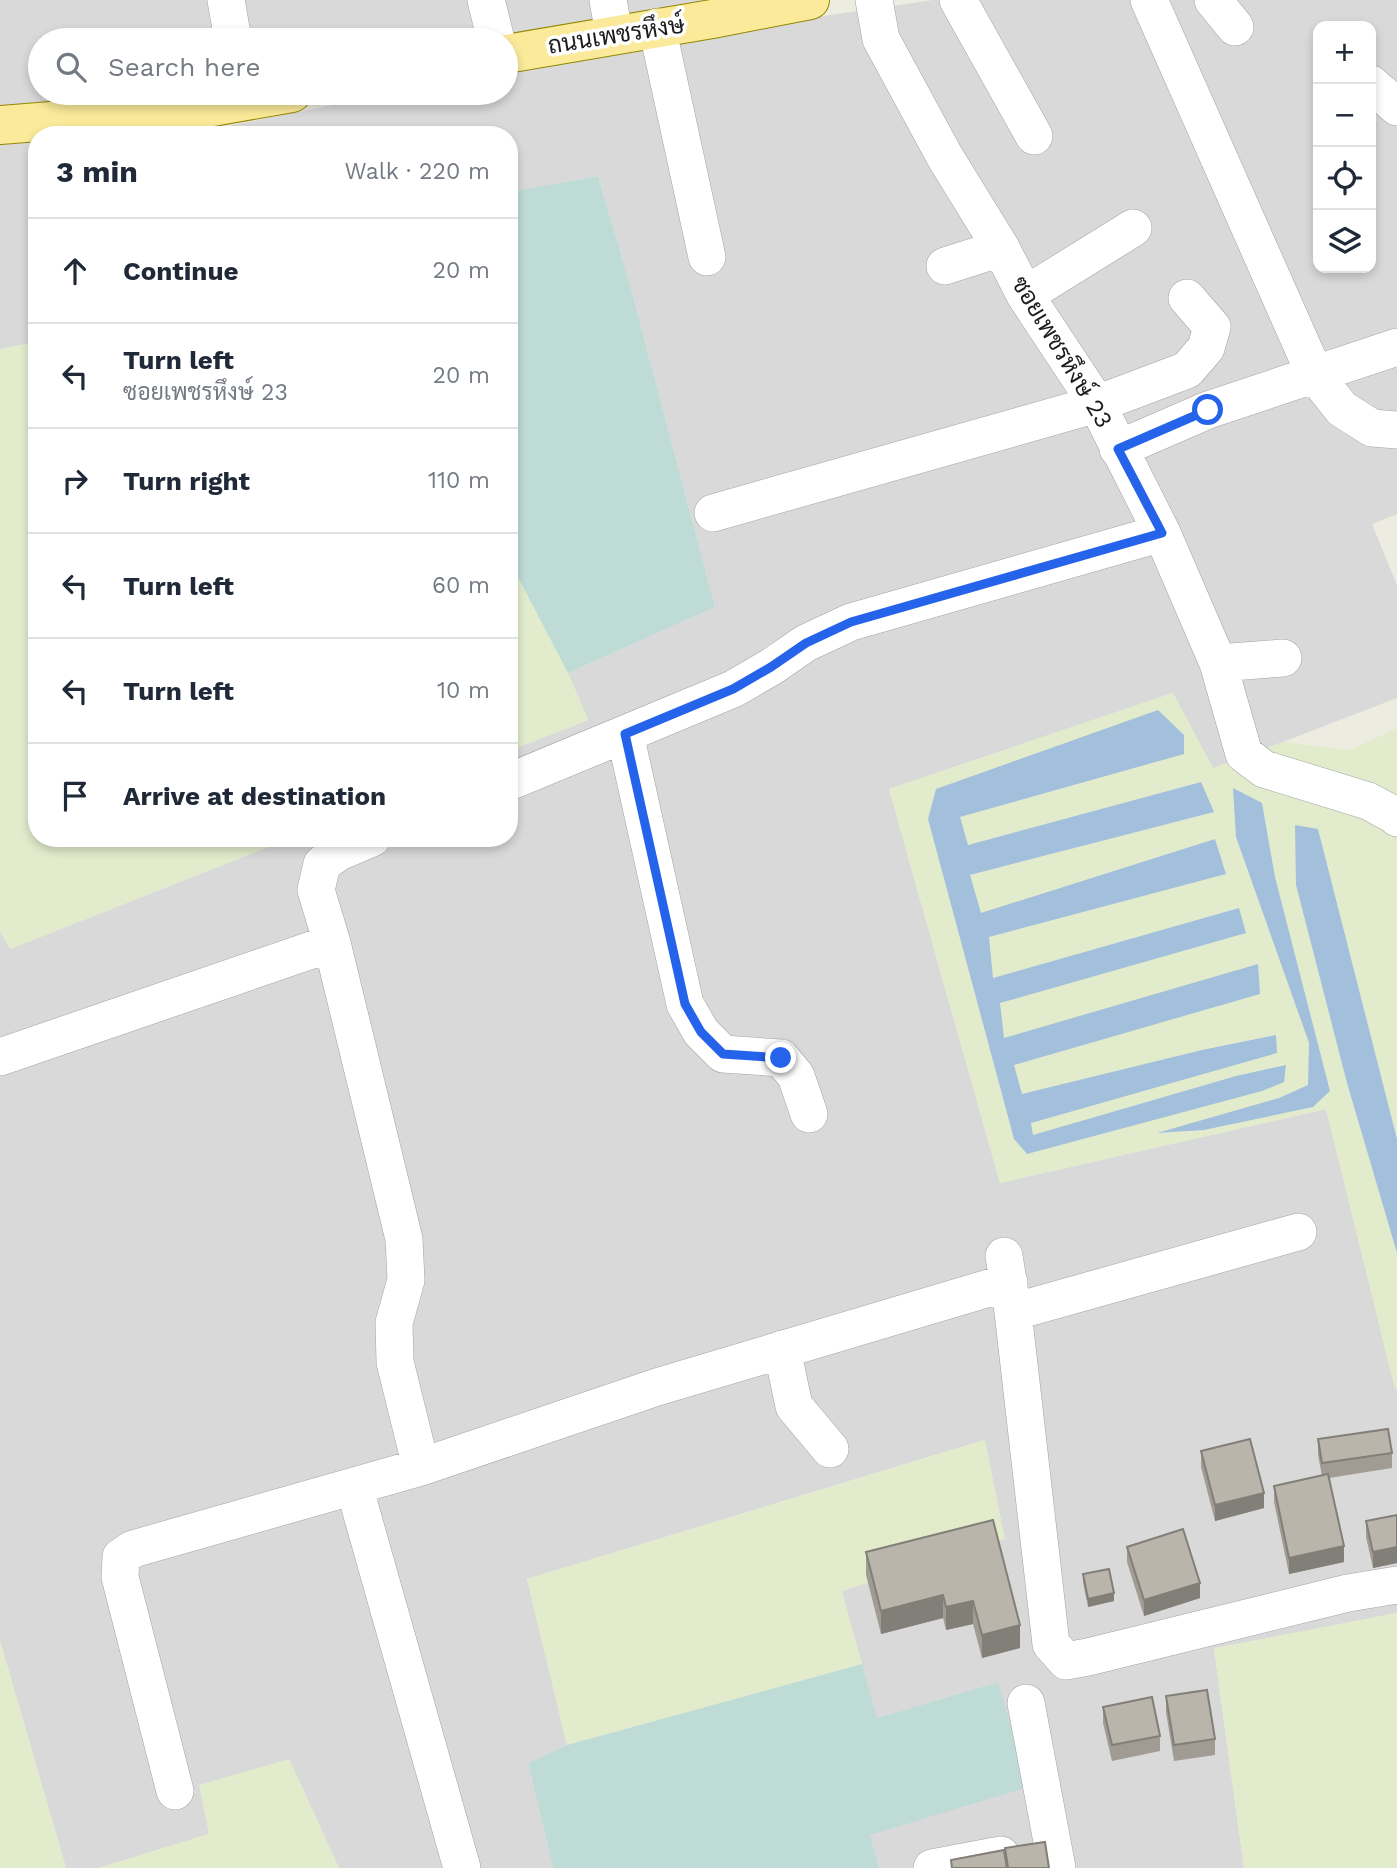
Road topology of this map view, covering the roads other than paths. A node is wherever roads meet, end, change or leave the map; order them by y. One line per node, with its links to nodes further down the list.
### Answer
1 (226, 0): 10 (street)
2 (485, 0): 11 (street)
3 (810, 0): 7 (main road, ถนนเพชรหึงษ์)
4 (874, 0): 19 (street, ซอยเพชรหึงษ์ 23)
5 (958, 0): 17 (street)
6 (1149, 0): 25 (street)
7 (711, 9): 9 (main road, ถนนเพชรหึงษ์)
8 (611, 17): 9 (main road, ถนนเพชรหึงษ์); 12 (main road, ถนนเพชรหึงษ์)
9 (657, 27): 20 (street)
10 (231, 28)
11 (492, 28)
12 (518, 50)
13 (1376, 88): 15 (street)
14 (212, 105): 16 (main road)
15 (1397, 107)
16 (0, 125)
17 (1034, 135)
18 (1133, 229): 22 (street)
19 (1001, 248): 21 (street); 22 (street, ซอยเพชรหึงษ์ 23)
20 (707, 257)
21 (944, 266)
22 (1025, 295): 26 (street, ซอยเพชรหึงษ์ 23)
23 (1187, 298): 26 (street)
24 (1397, 347): 25 (street)
25 (1315, 375): 27 (street); 28 (street)
26 (1097, 404): 28 (street, ซอยเพชรหึงษ์ 23); 29 (street)
27 (1397, 430)
28 (1118, 449): 30 (street, ซอยเพชรหึงษ์ 23)
29 (713, 513)
30 (1162, 533): 32 (street, ซอยเพชรหึงษ์ 23); 33 (street)
31 (1283, 658): 32 (street)
32 (1218, 663): 35 (street, ซอยเพชรหึงษ์ 23)
33 (625, 734): 34 (street); 39 (street)
34 (518, 778)
35 (1397, 818)
36 (351, 847): 37 (street)
37 (332, 943): 38 (street); 44 (street)
38 (0, 1057)
39 (809, 1114)
40 (1298, 1231): 41 (street)
41 (1009, 1283): 42 (street); 46 (street)
42 (782, 1349): 43 (street); 44 (street)
43 (830, 1450)
44 (421, 1467): 45 (street)
45 (354, 1486): 48 (street); 50 (street)
46 (1397, 1585)
47 (1026, 1703): 49 (street)
48 (175, 1791)
49 (1056, 1857): 51 (street)
50 (462, 1868)
51 (932, 1868)

